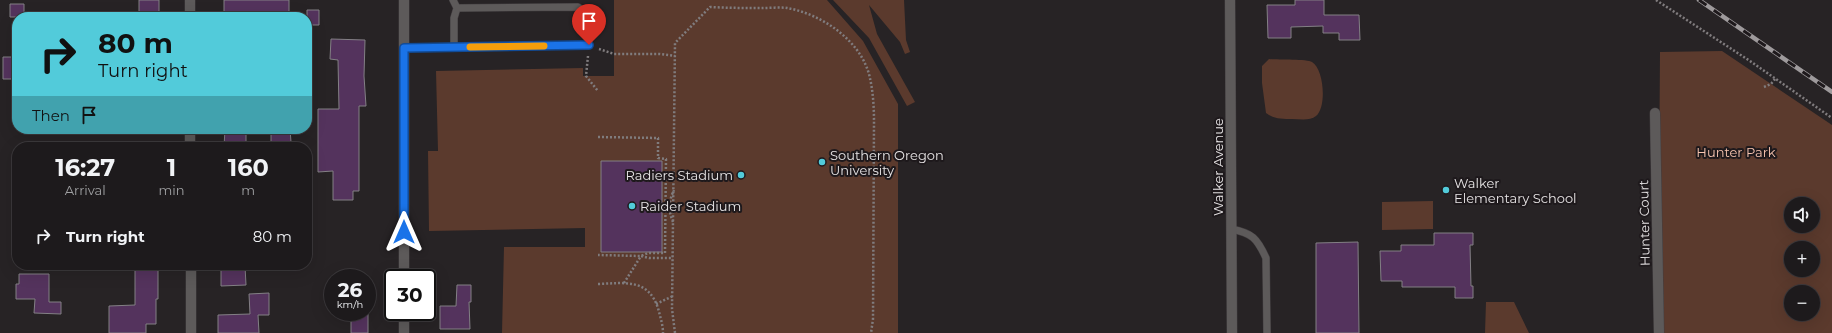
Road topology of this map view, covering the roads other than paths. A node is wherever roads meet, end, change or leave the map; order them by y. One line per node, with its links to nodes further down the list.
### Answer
1 (190, 0): 6 (street)
2 (404, 0): 8 (street)
3 (453, 0): 5 (lane)
4 (1230, 0): 10 (street, Walker Avenue)
5 (457, 8): 7 (lane); 7 (lane)
6 (190, 12)
7 (454, 47): 8 (lane)
8 (404, 48): 11 (street)
9 (1655, 113): 18 (street, Hunter Court)
10 (1231, 229): 16 (street, Walker Avenue); 17 (lane)
11 (404, 269)
12 (190, 270): 14 (street)
13 (404, 321): 15 (street)
14 (191, 333)
15 (404, 333)
16 (1232, 333)
17 (1267, 333)
18 (1659, 333)

